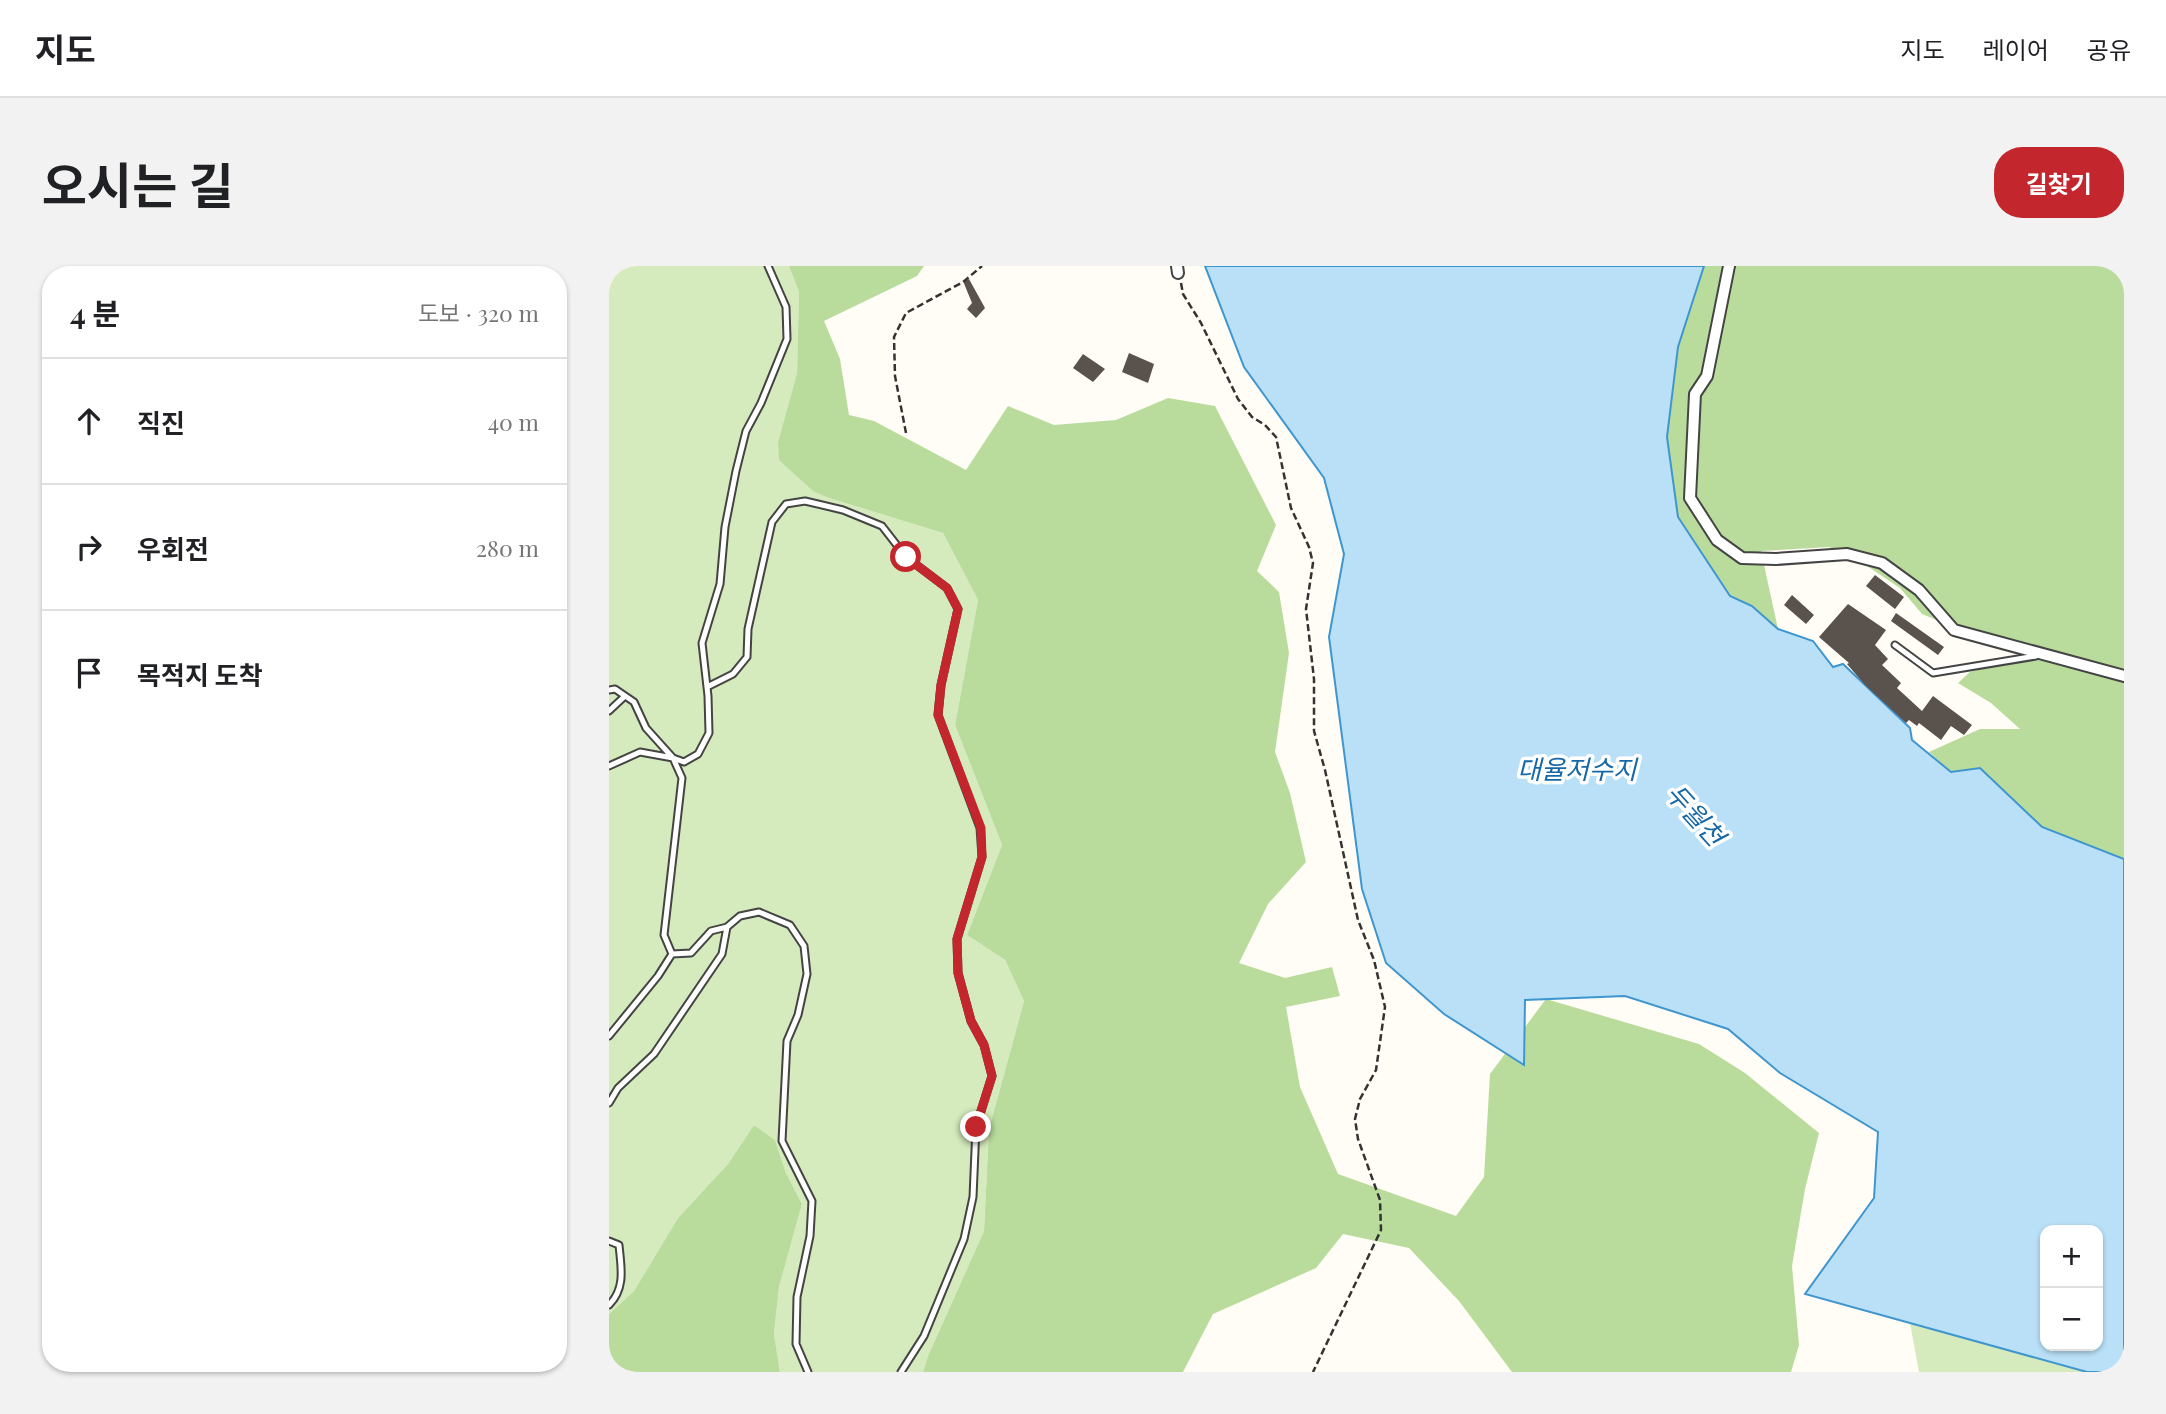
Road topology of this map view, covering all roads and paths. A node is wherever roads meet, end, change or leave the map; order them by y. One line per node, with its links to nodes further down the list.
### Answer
1 (768, 266): 9 (lane)
2 (982, 266): 5 (path)
3 (1729, 266): 7 (street)
4 (1178, 269): 23 (path)
5 (906, 433)
6 (1895, 645): 7 (lane)
7 (2042, 655): 8 (street)
8 (2124, 676)
9 (707, 687): 13 (lane); 22 (lane)
10 (609, 690): 11 (lane)
11 (625, 696): 12 (lane); 13 (lane)
12 (609, 711)
13 (673, 758): 14 (lane); 16 (lane)
14 (609, 766)
15 (727, 928): 16 (lane); 18 (lane); 21 (lane)
16 (672, 954): 17 (lane)
17 (609, 1036)
18 (609, 1103)
19 (609, 1241): 20 (lane)
20 (609, 1305)
21 (808, 1372)
22 (901, 1372)
23 (1313, 1372)

